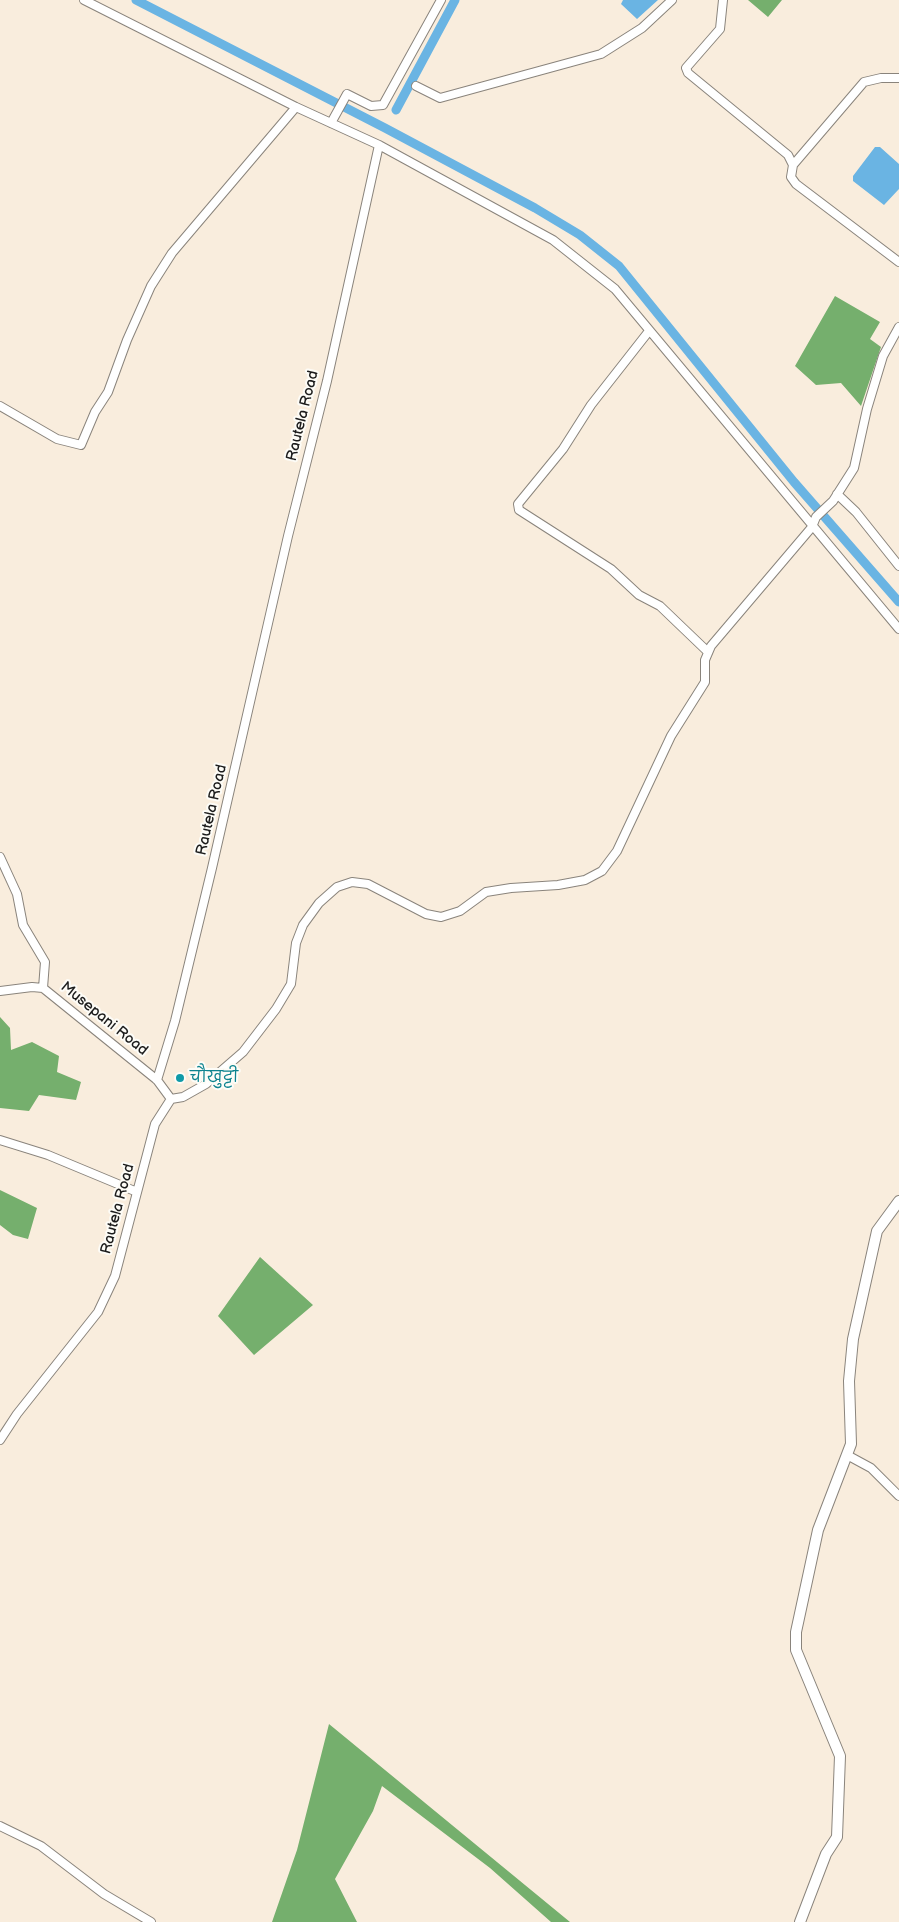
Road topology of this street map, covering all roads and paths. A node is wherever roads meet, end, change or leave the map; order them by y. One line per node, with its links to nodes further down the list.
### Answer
1 (84, 0): 7 (street)
2 (441, 0): 8 (street)
3 (672, 0): 6 (street)
4 (723, 0): 10 (street)
5 (899, 78): 10 (street)
6 (416, 86)
7 (296, 107): 8 (street); 14 (street)
8 (333, 121): 9 (street)
9 (379, 145): 13 (street); 23 (street, Rautela Road)
10 (792, 165): 11 (street)
11 (899, 262)
12 (899, 327): 15 (street)
13 (649, 330): 16 (street); 19 (street)
14 (0, 406)
15 (835, 498): 16 (street); 17 (street)
16 (812, 527): 18 (street); 19 (street)
17 (899, 566)
18 (899, 629)
19 (708, 652): 24 (street)
20 (0, 857): 21 (street)
21 (43, 988): 22 (street, Musepani Road); 23 (street, Musepani Road)
22 (0, 991)
23 (157, 1080): 24 (street)
24 (171, 1099): 26 (street, Rautela Road)
25 (0, 1140): 26 (street)
26 (137, 1192): 28 (street, Rautela Road)
27 (899, 1201): 29 (street)
28 (0, 1440)
29 (847, 1455): 30 (street); 33 (street)
30 (899, 1496)
31 (0, 1826): 32 (street)
32 (151, 1922)
33 (800, 1922)

